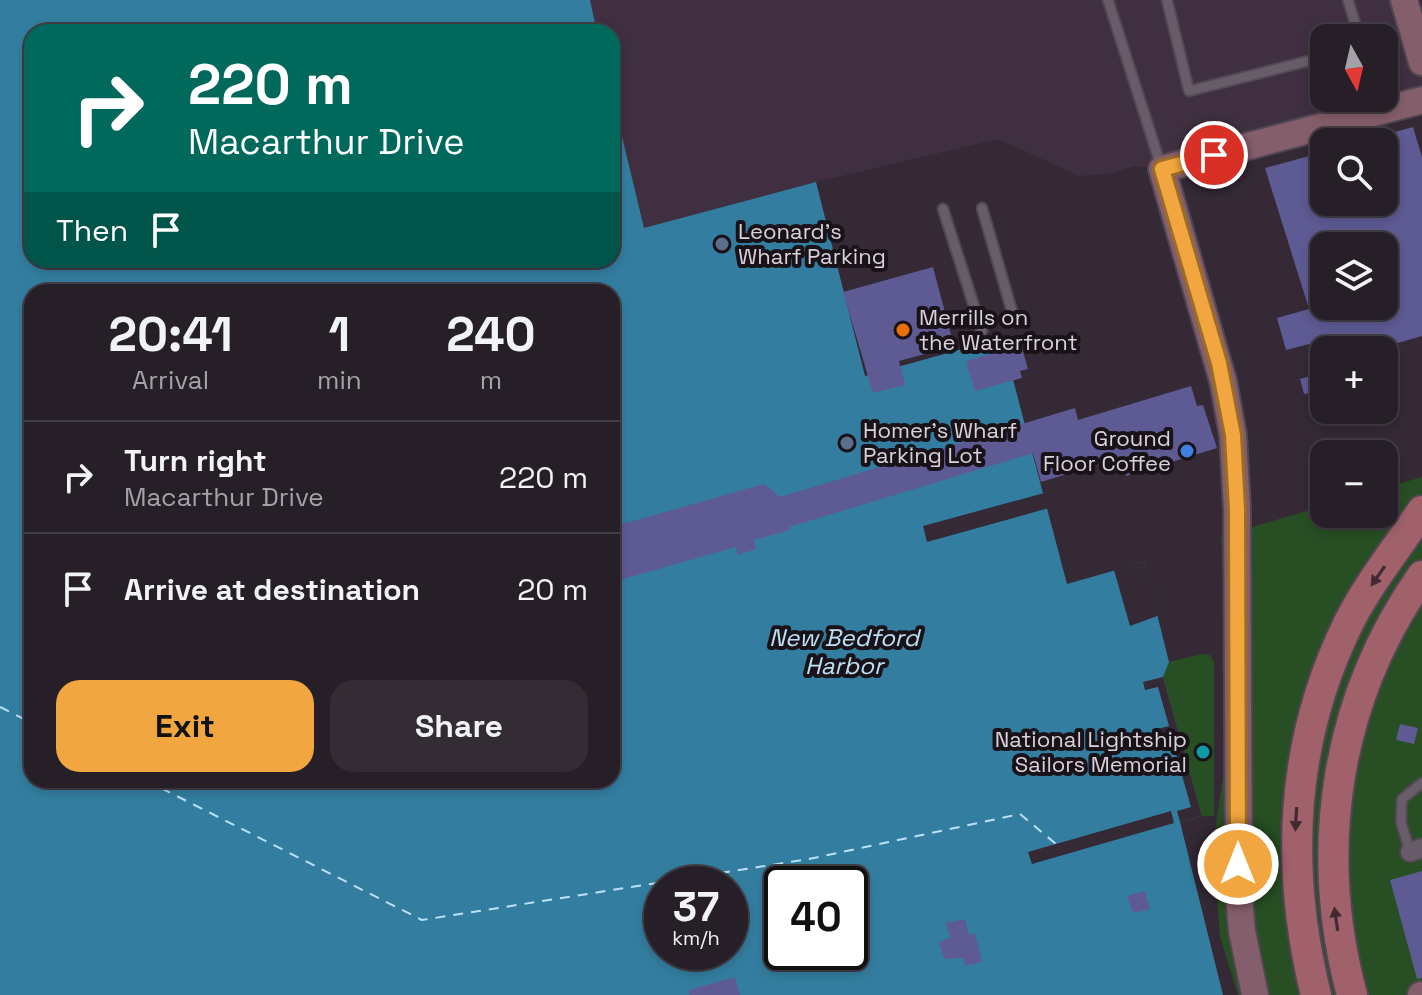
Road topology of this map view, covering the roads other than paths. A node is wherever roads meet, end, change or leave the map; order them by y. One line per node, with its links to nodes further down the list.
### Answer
1 (1108, 0): 9 (lane)
2 (1167, 0): 6 (lane)
3 (1348, 0): 5 (lane)
4 (1404, 0): 7 (street)
5 (1355, 24)
6 (1310, 61)
7 (1422, 62)
8 (1422, 100): 9 (street)
9 (1162, 169): 18 (street)
10 (982, 208): 12 (lane)
11 (943, 209): 13 (lane)
12 (1014, 318)
13 (982, 331)
14 (1422, 511): 19 (main road, one-way to 19)
15 (1422, 576): 20 (main road, one-way to 15)
16 (1422, 783): 17 (lane)
17 (1416, 850)
18 (1255, 995)
19 (1316, 995)
20 (1352, 995)

